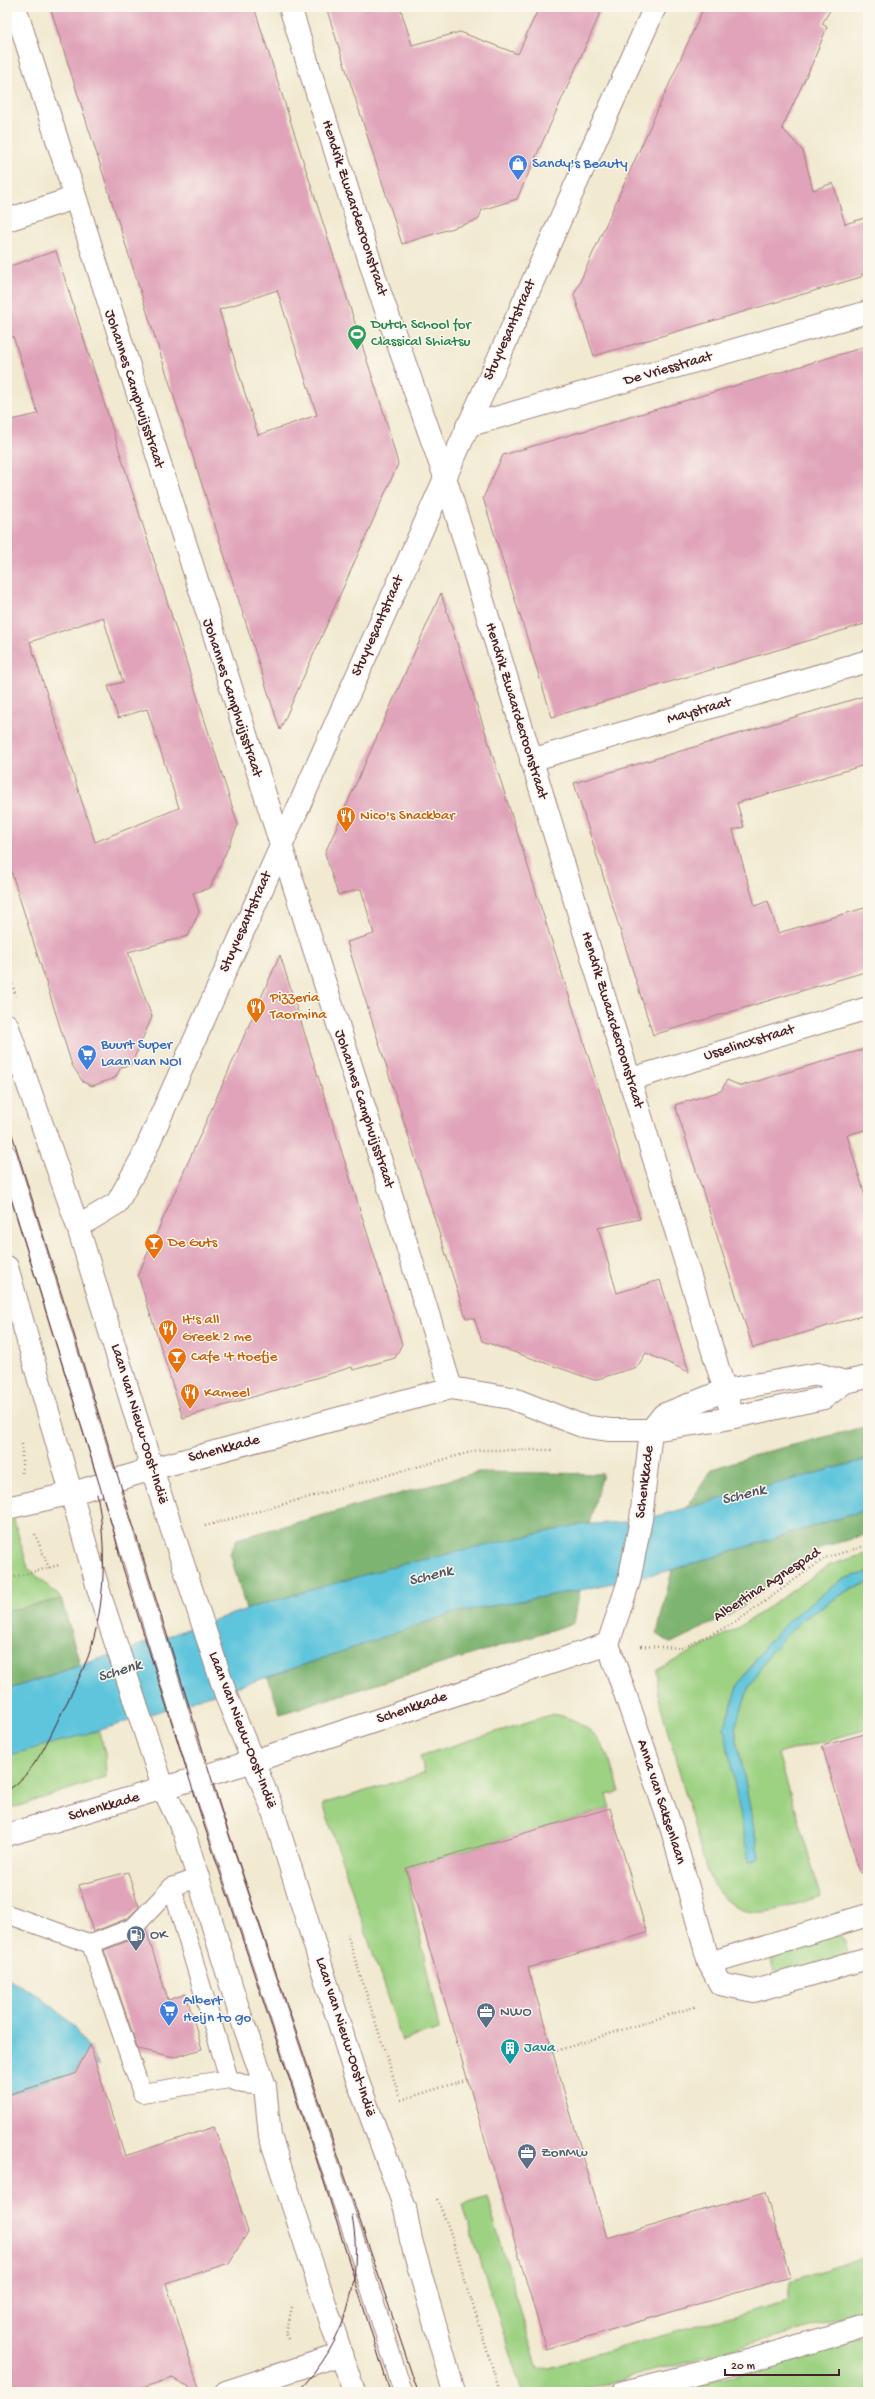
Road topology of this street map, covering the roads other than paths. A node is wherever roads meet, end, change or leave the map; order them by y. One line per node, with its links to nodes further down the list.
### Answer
1 (15, 7): 4 (street, Johannes Camphuijsstraat)
2 (290, 7): 8 (street, Hendrik Zwaardecroonstraat)
3 (655, 7): 7 (street, Stuyvesantstraat)
4 (74, 198): 5 (street); 11 (street, Johannes Camphuijsstraat)
5 (7, 220)
6 (868, 312): 7 (street, De Vriesstraat)
7 (467, 426): 8 (street, Stuyvesantstraat)
8 (445, 477): 10 (street, Hendrik Zwaardecroonstraat); 11 (street, Stuyvesantstraat)
9 (868, 661): 10 (street, Maystraat)
10 (531, 760): 14 (street, Hendrik Zwaardecroonstraat)
11 (280, 848): 16 (street, Stuyvesantstraat); 20 (street, Johannes Camphuijsstraat)
12 (868, 1008): 14 (street, Usselincxstraat)
13 (7, 1025): 16 (street, Laan van Nieuw-Oost-Indië)
14 (631, 1079): 21 (street, Hendrik Zwaardecroonstraat)
15 (7, 1154): 25 (lane)
16 (77, 1224): 24 (street, Laan van Nieuw-Oost-Indië)
17 (8, 1271): 26 (street)
18 (868, 1377): 19 (street, Schenkkade)
19 (845, 1382): 21 (street, Schenkkade); 22 (street, Schenkkade)
20 (451, 1388): 23 (street, Schenkkade); 24 (street, Schenkkade)
21 (726, 1390): 22 (street, Hendrik Zwaardecroonstraat); 23 (street, Schenkkade)
22 (733, 1417): 23 (street, Schenkkade)
23 (650, 1430): 28 (street, Schenkkade)
24 (152, 1469): 25 (street, Schenkkade); 29 (street, Laan van Nieuw-Oost-Indië)
25 (108, 1482): 26 (street, Schenkkade); 30 (lane)
26 (72, 1492): 27 (street, Schenkkade); 31 (street)
27 (7, 1508)
28 (608, 1644): 29 (street, Schenkkade); 39 (street, Anna van Saksenlaan)
29 (254, 1761): 30 (street, Schenkkade); 47 (street, Laan van Nieuw-Oost-Indië)
30 (200, 1779): 31 (street, Schenkkade); 46 (lane)
31 (164, 1790): 32 (street, Schenkkade); 33 (street)
32 (7, 1835)
33 (198, 1878): 34 (lane); 41 (street)
34 (172, 1888): 37 (lane); 40 (lane)
35 (7, 1914): 37 (lane)
36 (868, 1915): 39 (street)
37 (90, 1944): 40 (lane)
38 (868, 1958): 39 (street, Anna van Saksenlaan)
39 (709, 1963)
40 (228, 2079): 41 (lane)
41 (265, 2086): 43 (street)
42 (868, 2325): 48 (street)
43 (342, 2354): 44 (street); 45 (street)
44 (226, 2392)
45 (354, 2392)
46 (403, 2392)
47 (454, 2392)
48 (624, 2392)

